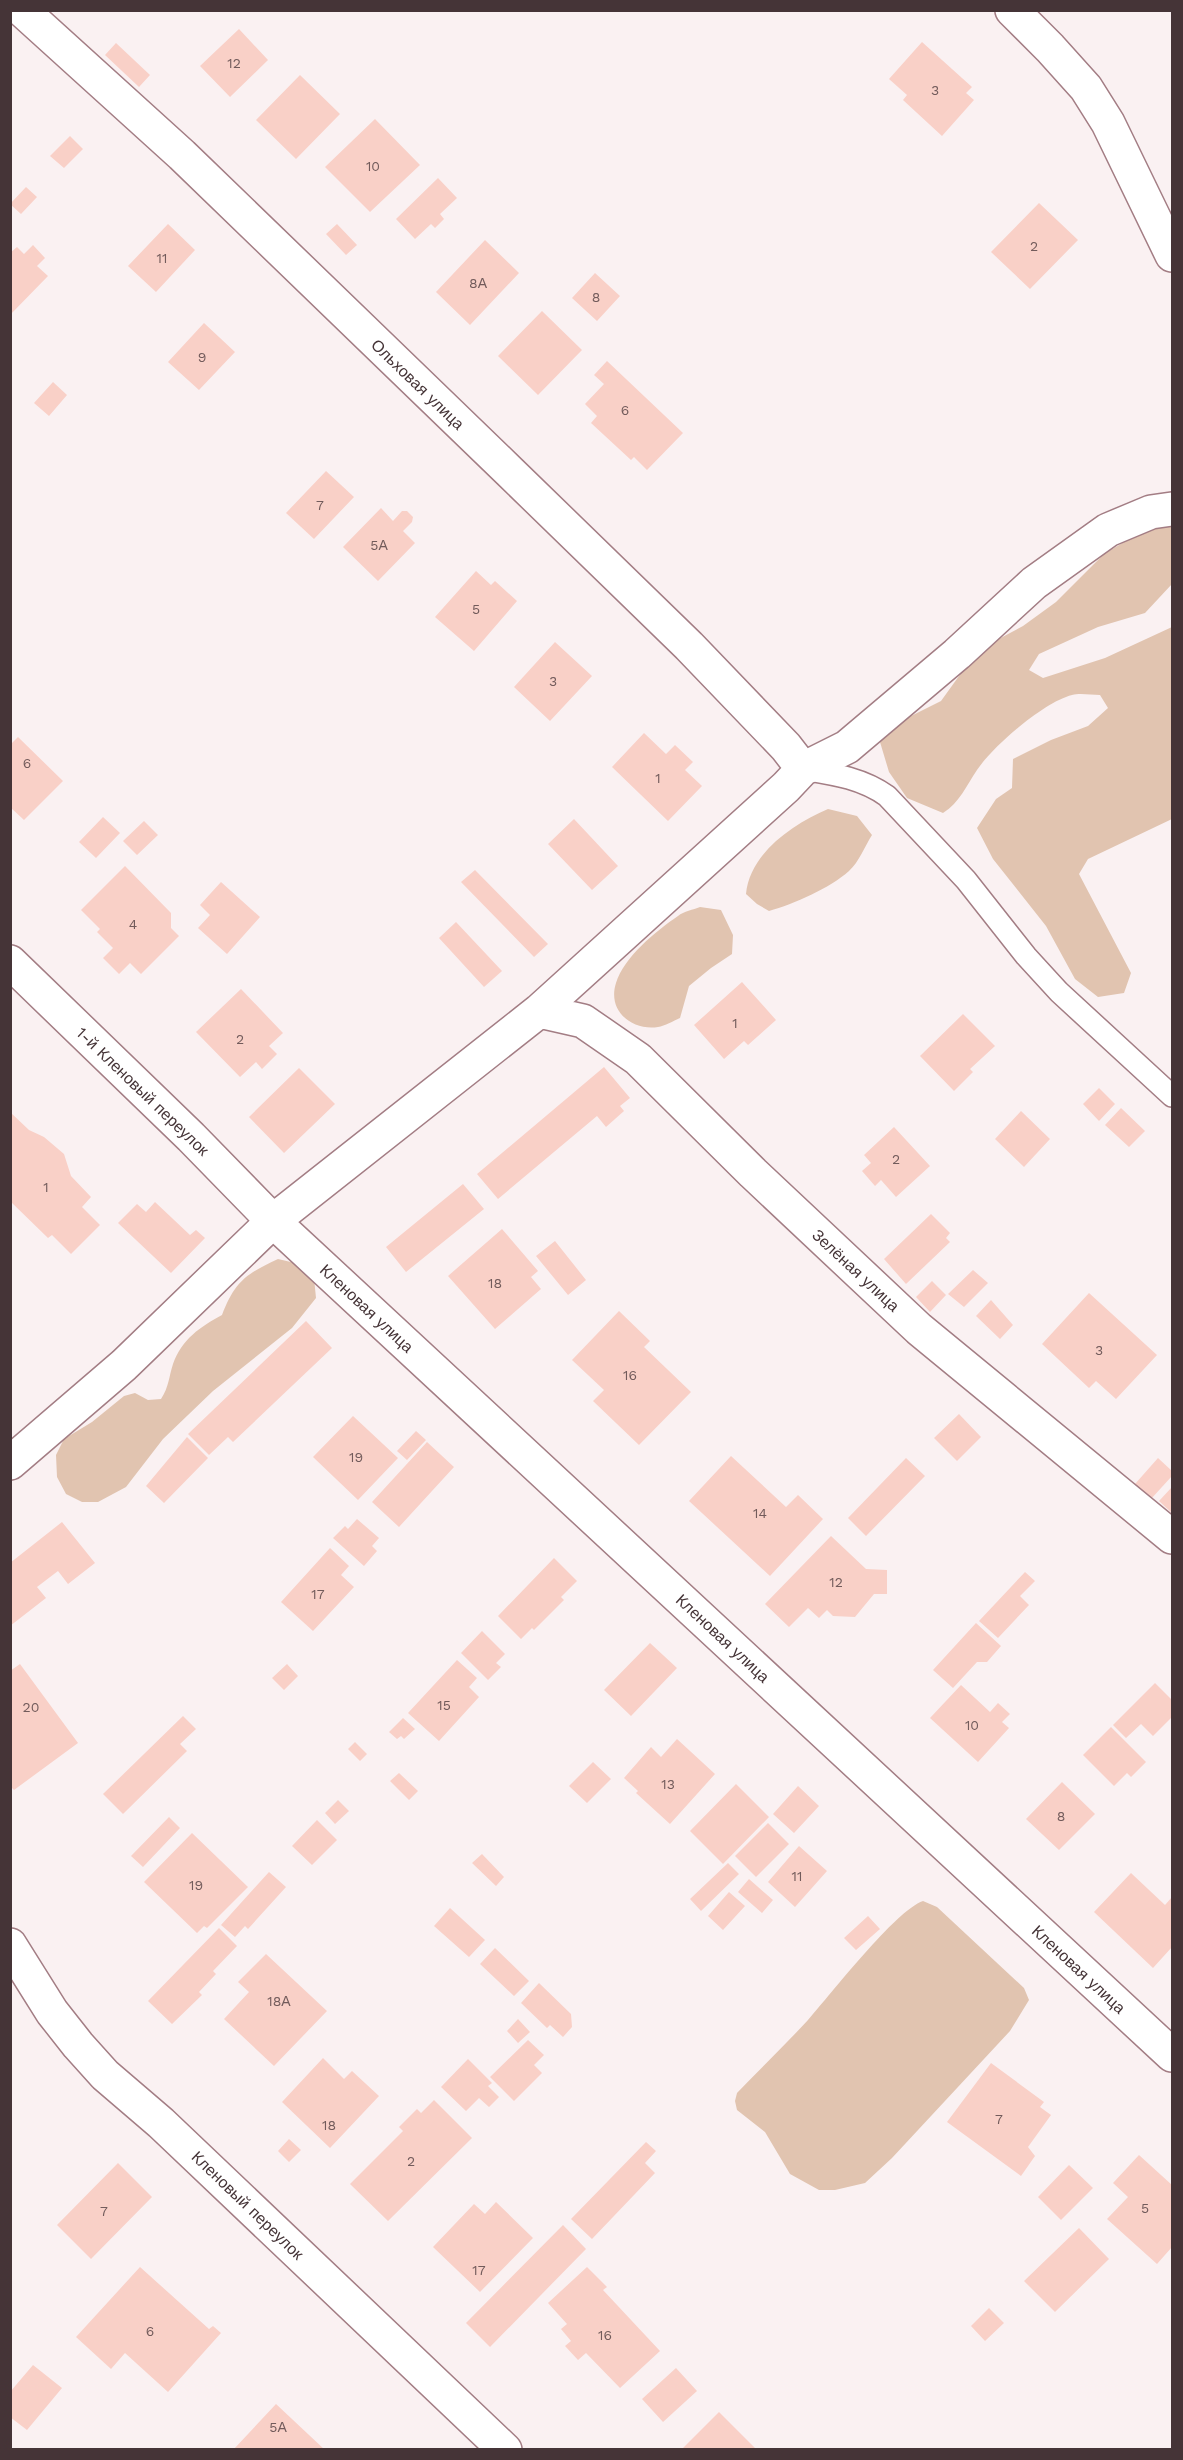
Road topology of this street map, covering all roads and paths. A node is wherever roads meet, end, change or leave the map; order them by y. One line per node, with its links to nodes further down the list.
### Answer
1 (22, 10): 5 (street, Ольховая улица)
2 (1012, 10): 3 (street)
3 (1173, 255)
4 (1173, 509): 5 (street)
5 (803, 769): 7 (street); 8 (lane)
6 (10, 962): 9 (street, 1-й Кленовый переулок)
7 (539, 1011): 9 (street); 11 (street, Зелёная улица)
8 (1173, 1096)
9 (273, 1221): 10 (street); 13 (street, Кленовая улица)
10 (10, 1463)
11 (1173, 1537)
12 (10, 1945): 14 (street, Кленовый переулок)
13 (1173, 2055)
14 (505, 2450)

